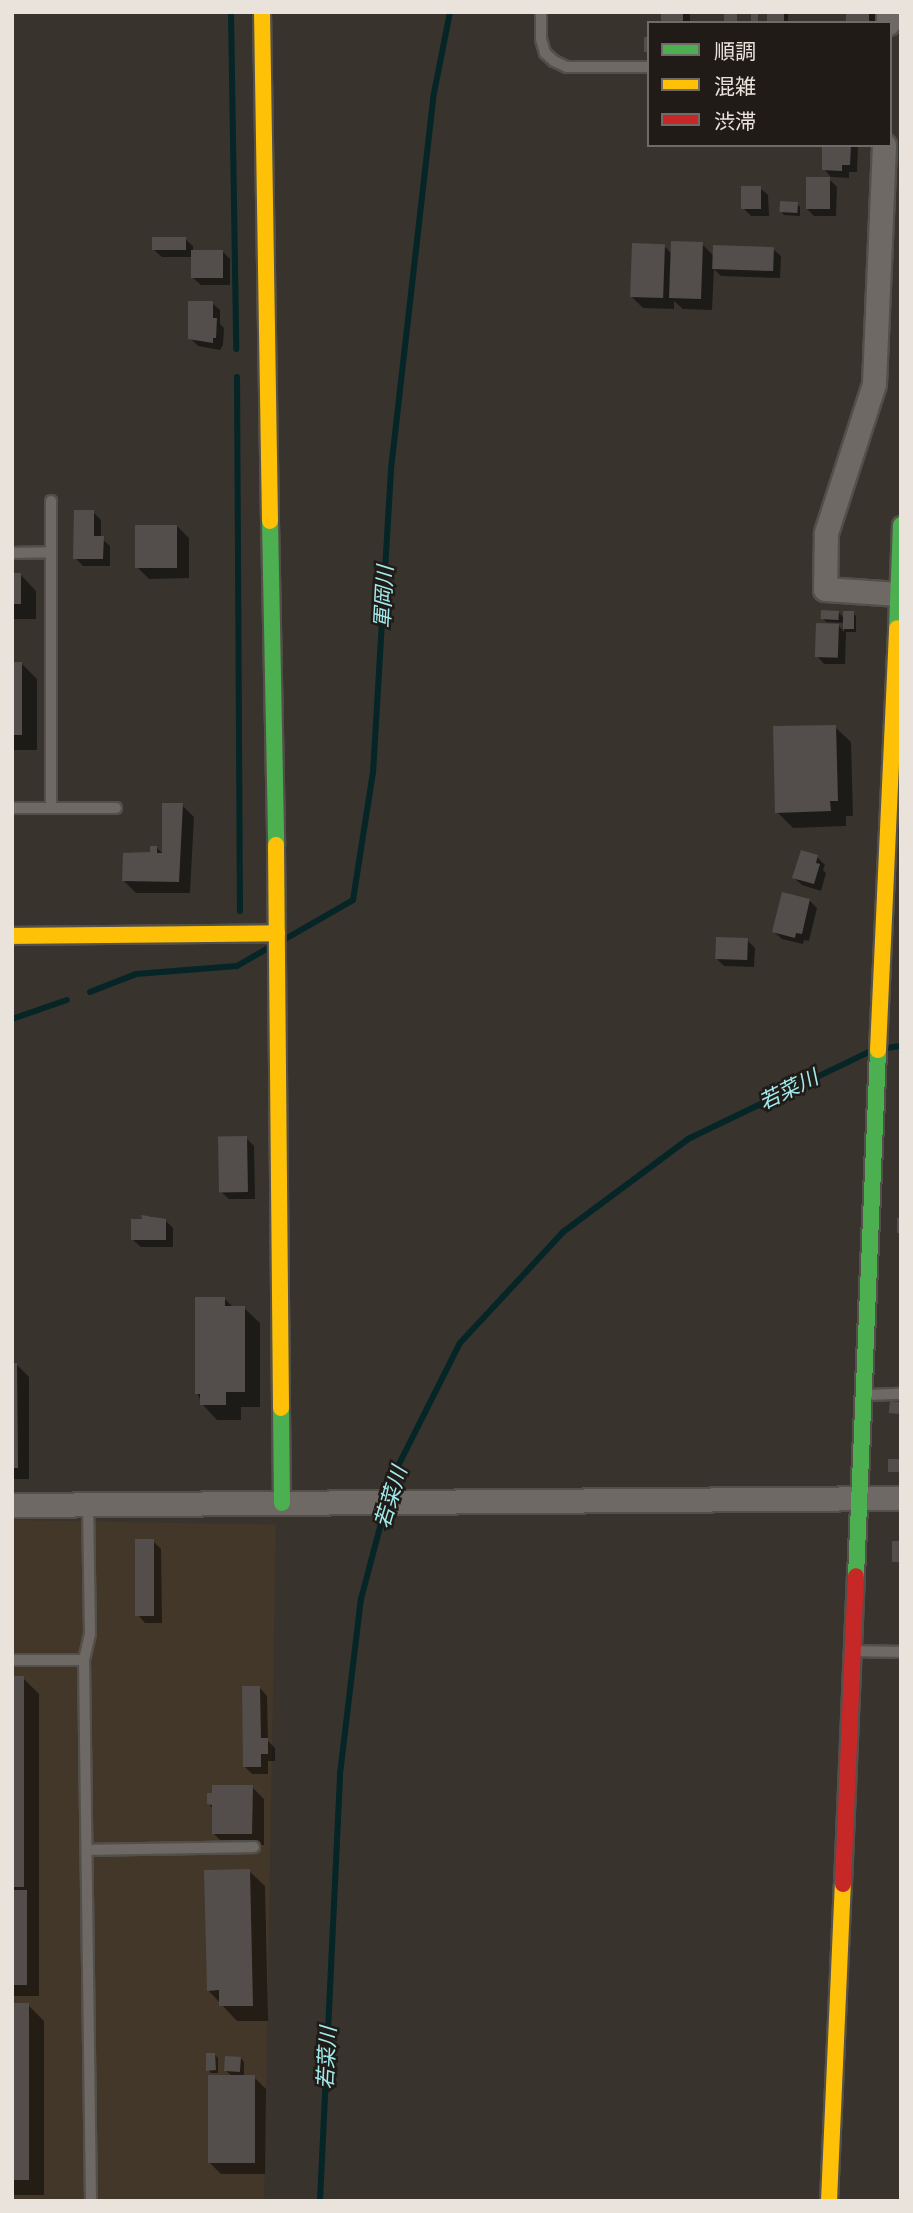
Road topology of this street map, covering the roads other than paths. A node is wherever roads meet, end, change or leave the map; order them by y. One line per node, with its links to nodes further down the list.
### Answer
1 (262, 12): 17 (street)
2 (541, 12): 3 (lane)
3 (647, 67)
4 (884, 147): 10 (street)
5 (51, 501): 8 (lane)
6 (901, 526): 7 (street)
7 (900, 537): 10 (street)
8 (51, 552): 9 (lane); 13 (lane)
9 (12, 553)
10 (899, 607): 11 (street)
11 (898, 688): 12 (street)
12 (896, 766): 16 (street)
13 (51, 807): 14 (lane); 15 (lane)
14 (12, 808)
15 (116, 808)
16 (893, 905): 20 (street)
17 (277, 933): 18 (street); 23 (street)
18 (12, 936)
19 (901, 1394): 20 (lane)
20 (863, 1395): 22 (street)
21 (901, 1498): 22 (street)
22 (859, 1499): 23 (street); 26 (street)
23 (282, 1503): 25 (street)
24 (12, 1505): 25 (street)
25 (88, 1505): 29 (lane)
26 (852, 1651): 27 (lane); 33 (street)
27 (901, 1652)
28 (12, 1660): 29 (lane)
29 (84, 1660): 31 (lane)
30 (254, 1847): 31 (lane)
31 (87, 1850): 32 (lane)
32 (91, 2201)
33 (829, 2201)

